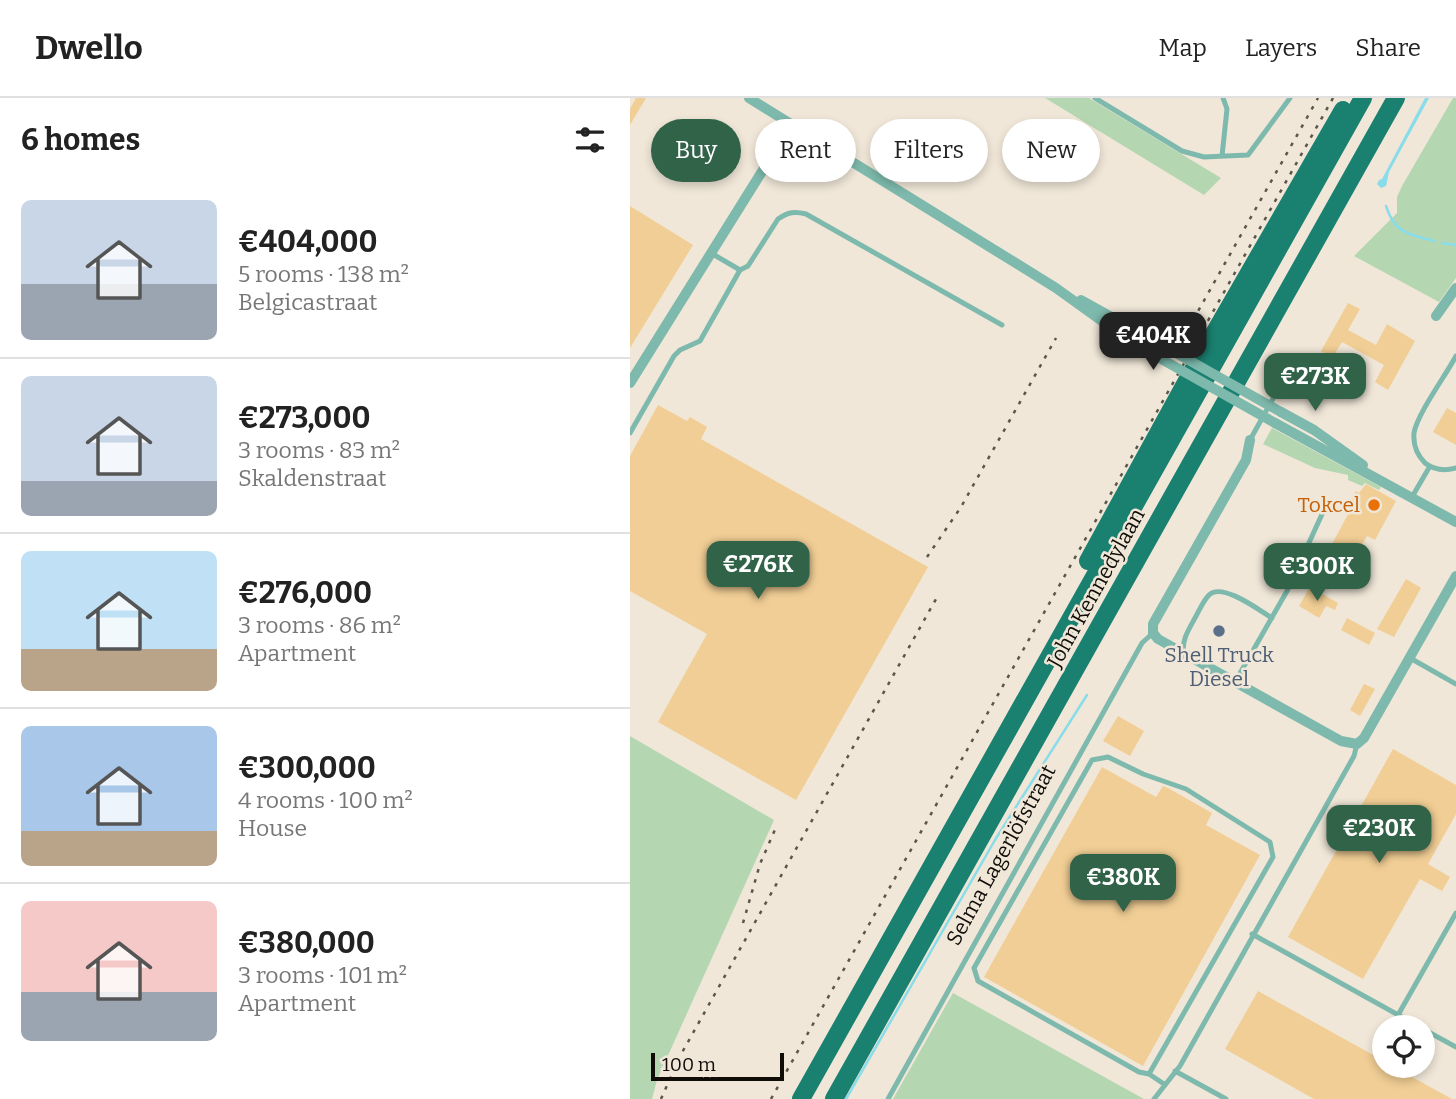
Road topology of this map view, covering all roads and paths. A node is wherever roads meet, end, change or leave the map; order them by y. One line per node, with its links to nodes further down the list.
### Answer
1 (749, 98): 11 (street)
2 (1095, 98): 12 (lane)
3 (1223, 98): 12 (lane)
4 (1290, 98): 12 (lane)
5 (1350, 98): 23 (highway)
6 (1363, 98): 42 (highway, John Kennedylaan)
7 (1387, 98): 53 (highway, John Kennedylaan)
8 (1396, 98): 43 (highway, John Kennedylaan)
9 (1402, 98): 13 (highway)
10 (1409, 98): 13 (highway)
11 (782, 119)
12 (1222, 156)
13 (1375, 158): 26 (highway)
14 (856, 165): 18 (street)
15 (755, 182): 16 (street)
16 (711, 253): 17 (lane); 25 (street)
17 (740, 270): 21 (lane); 27 (lane)
18 (1056, 288): 23 (street, bridge); 23 (street, bridge)
19 (1456, 288): 20 (street)
20 (1436, 316)
21 (1002, 325)
22 (1456, 356): 29 (lane)
23 (1193, 370): 26 (street, bridge); 42 (highway)
24 (1294, 376): 28 (lane)
25 (630, 383)
26 (1243, 392): 31 (street, bridge); 31 (street, bridge); 43 (highway)
27 (630, 433)
28 (1250, 440): 36 (street, Selma Lagerlöfstraat)
29 (1430, 466): 30 (lane); 31 (lane)
30 (1456, 468)
31 (1412, 497): 33 (street)
32 (1323, 512): 35 (lane)
33 (1456, 522)
34 (1456, 576): 38 (street)
35 (1272, 618): 37 (lane); 39 (lane)
36 (1153, 633): 37 (street); 55 (lane, Selma Lagerlöfstraat)
37 (1184, 654): 39 (street)
38 (1409, 658): 40 (lane); 41 (street)
39 (1235, 682): 41 (street)
40 (1456, 684)
41 (1357, 744): 45 (lane)
42 (988, 765): 52 (highway, John Kennedylaan)
43 (972, 855): 54 (highway, John Kennedylaan)
44 (1456, 913): 46 (lane)
45 (1252, 934): 46 (lane); 49 (lane)
46 (1398, 1015)
47 (1435, 1036): 48 (lane)
48 (1456, 1047)
49 (1175, 1071): 51 (lane); 57 (lane)
50 (1149, 1074): 50 (lane); 51 (lane)
51 (1164, 1084): 56 (lane)
52 (801, 1099)
53 (825, 1099)
54 (834, 1099)
55 (888, 1099)
56 (1154, 1099)
57 (1226, 1099)

